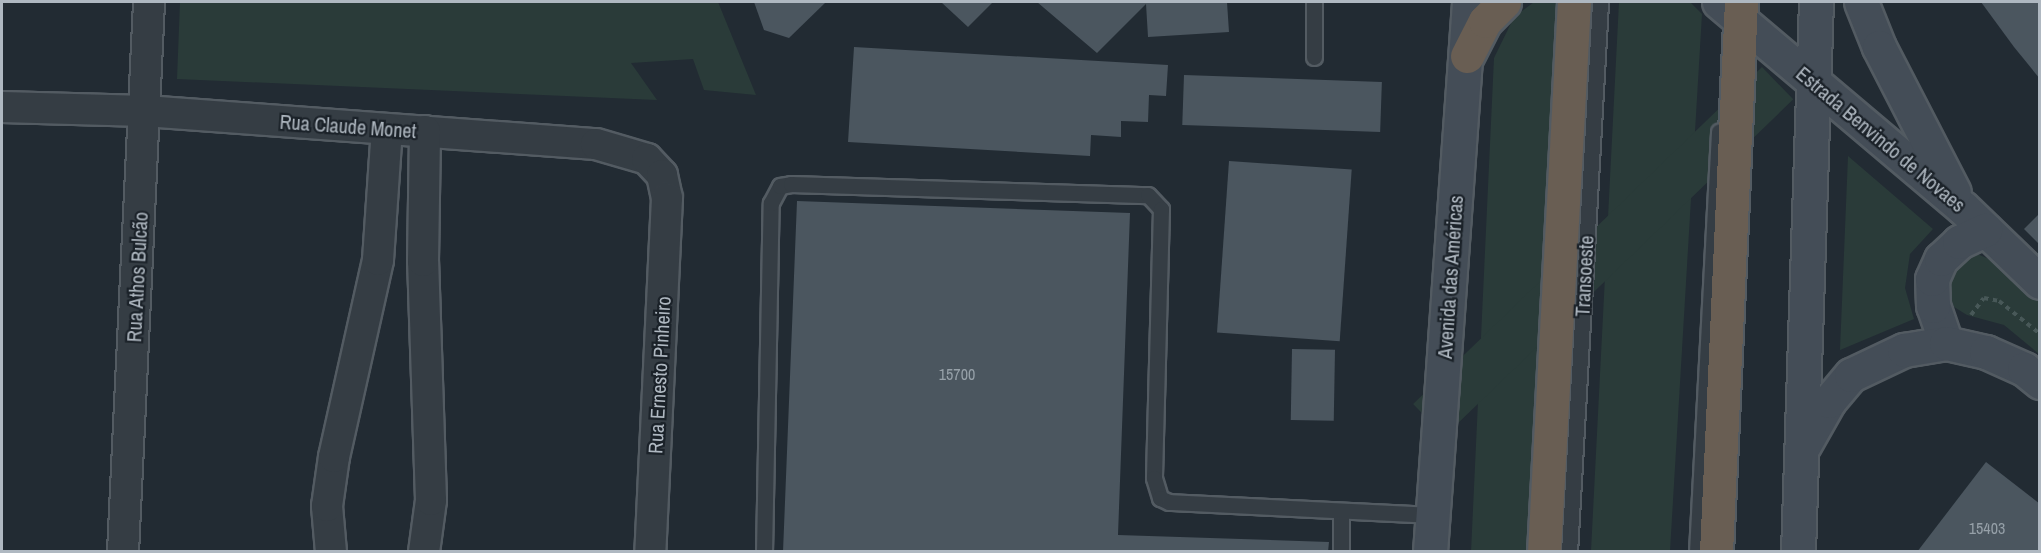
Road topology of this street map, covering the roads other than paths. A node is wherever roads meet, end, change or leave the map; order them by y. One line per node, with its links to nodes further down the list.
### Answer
1 (149, 2): 15 (street, Rua Athos Bulcão)
2 (1314, 2): 12 (lane)
3 (1450, 2): 11 (main road)
4 (1469, 2): 11 (main road, Avenida das Américas)
5 (1504, 2): 11 (highway)
6 (1574, 2): 36 (highway)
7 (1600, 2): 37 (lane, Transoeste)
8 (1816, 2): 13 (main road)
9 (1861, 2): 19 (main road)
10 (1730, 7): 13 (main road, Estrada Benvindo de Novaes); 38 (lane); 39 (highway)
11 (1467, 56): 28 (main road, Avenida das Américas)
12 (1314, 57)
13 (1814, 82): 19 (main road, Estrada Benvindo de Novaes); 26 (main road)
14 (2, 107): 15 (street, Rua Claude Monet)
15 (145, 111): 16 (street, Rua Claude Monet); 29 (street, Rua Athos Bulcão)
16 (387, 129): 17 (street, Rua Claude Monet); 21 (street)
17 (425, 131): 18 (street, Rua Claude Monet); 22 (street)
18 (667, 198): 32 (street, Rua Ernesto Pinheiro)
19 (1962, 207): 20 (main road, Estrada Benvindo de Novaes)
20 (1985, 230): 23 (main road, Estrada Benvindo de Novaes); 24 (main road)
21 (378, 260): 22 (street); 30 (street)
22 (423, 261): 31 (street)
23 (2040, 282)
24 (1946, 343): 25 (main road); 26 (main road)
25 (2040, 382)
26 (1802, 450): 40 (main road)
27 (1341, 511): 28 (lane); 33 (lane); 34 (lane)
28 (1431, 515): 35 (main road, Avenida das Américas)
29 (123, 552)
30 (330, 552)
31 (424, 552)
32 (650, 552)
33 (764, 552)
34 (1341, 552)
35 (1430, 552)
36 (1544, 552)
37 (1569, 552)
38 (1697, 552)
39 (1716, 552)
40 (1798, 552)

